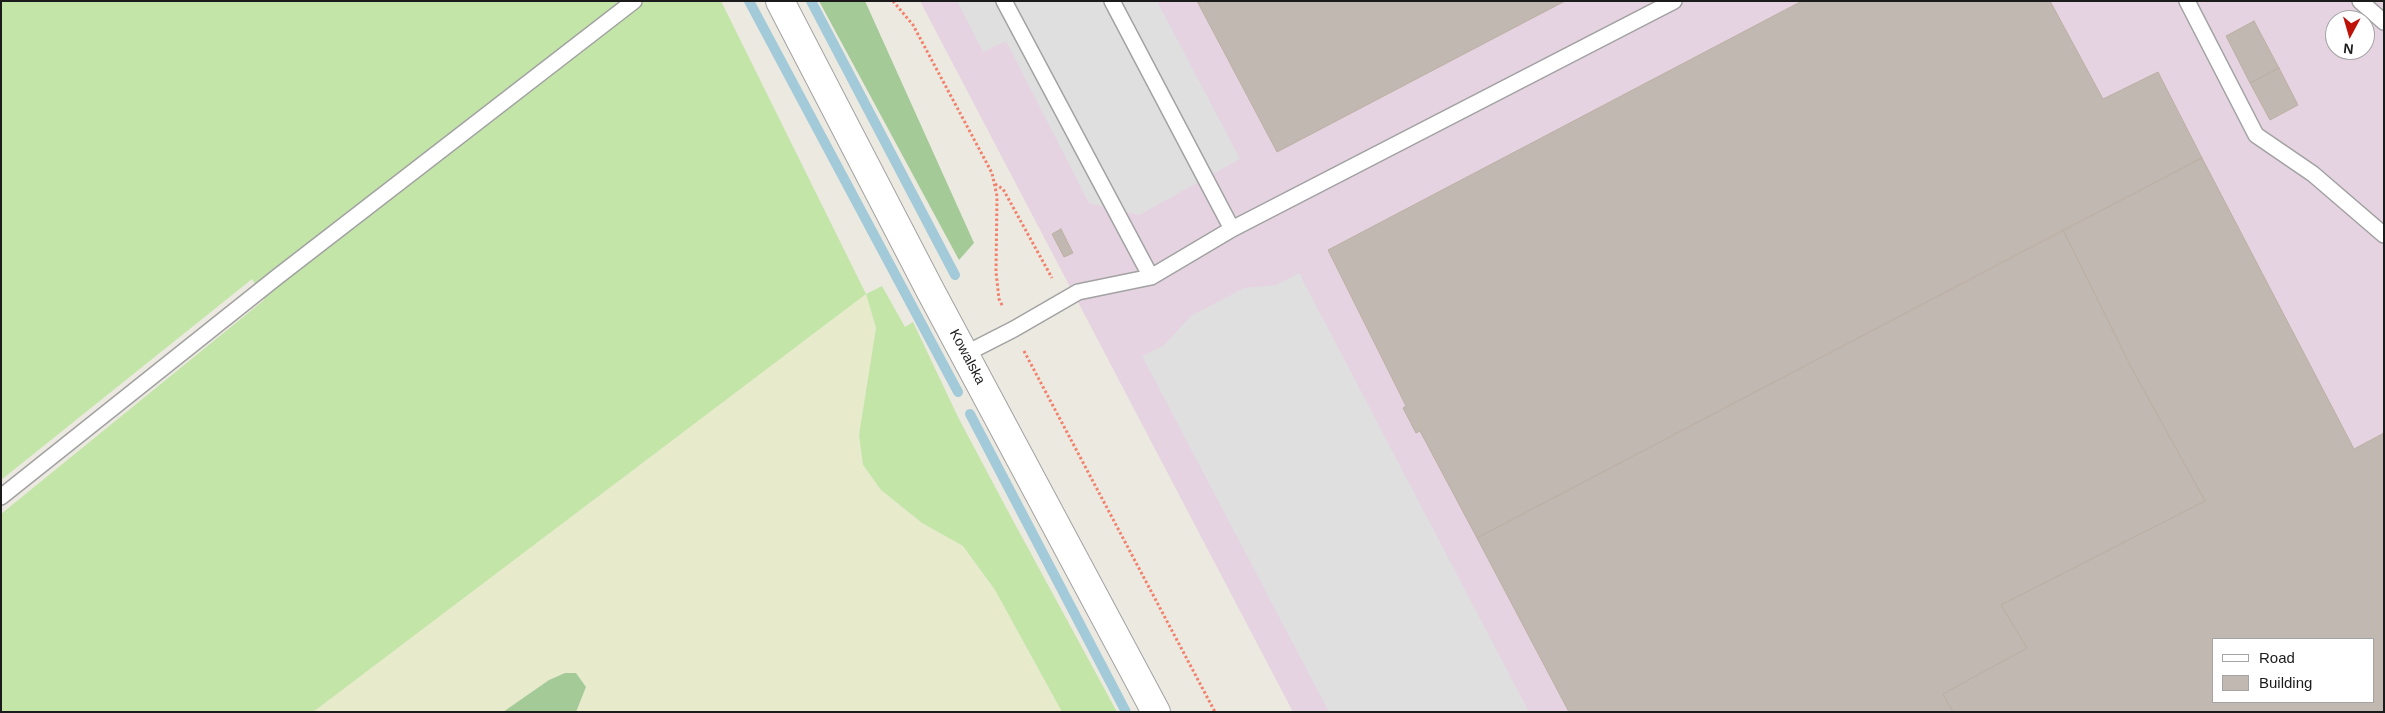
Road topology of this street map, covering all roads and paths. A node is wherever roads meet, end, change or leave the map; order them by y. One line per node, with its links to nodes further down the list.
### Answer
1 (634, 1): 18 (lane)
2 (780, 1): 16 (street, Kowalska)
3 (893, 1): 10 (path)
4 (1004, 1): 13 (lane)
5 (1112, 1): 11 (lane)
6 (1674, 1): 11 (lane)
7 (2187, 1): 12 (lane)
8 (2360, 1): 9 (lane)
9 (2384, 22)
10 (995, 184): 14 (path); 15 (path)
11 (1232, 229): 13 (lane)
12 (2384, 235)
13 (1151, 277): 14 (lane)
14 (1064, 300): 16 (lane)
15 (1005, 309)
16 (965, 354): 19 (street, Kowalska)
17 (1026, 354): 20 (path)
18 (1, 497)
19 (1156, 712)
20 (1215, 712)

